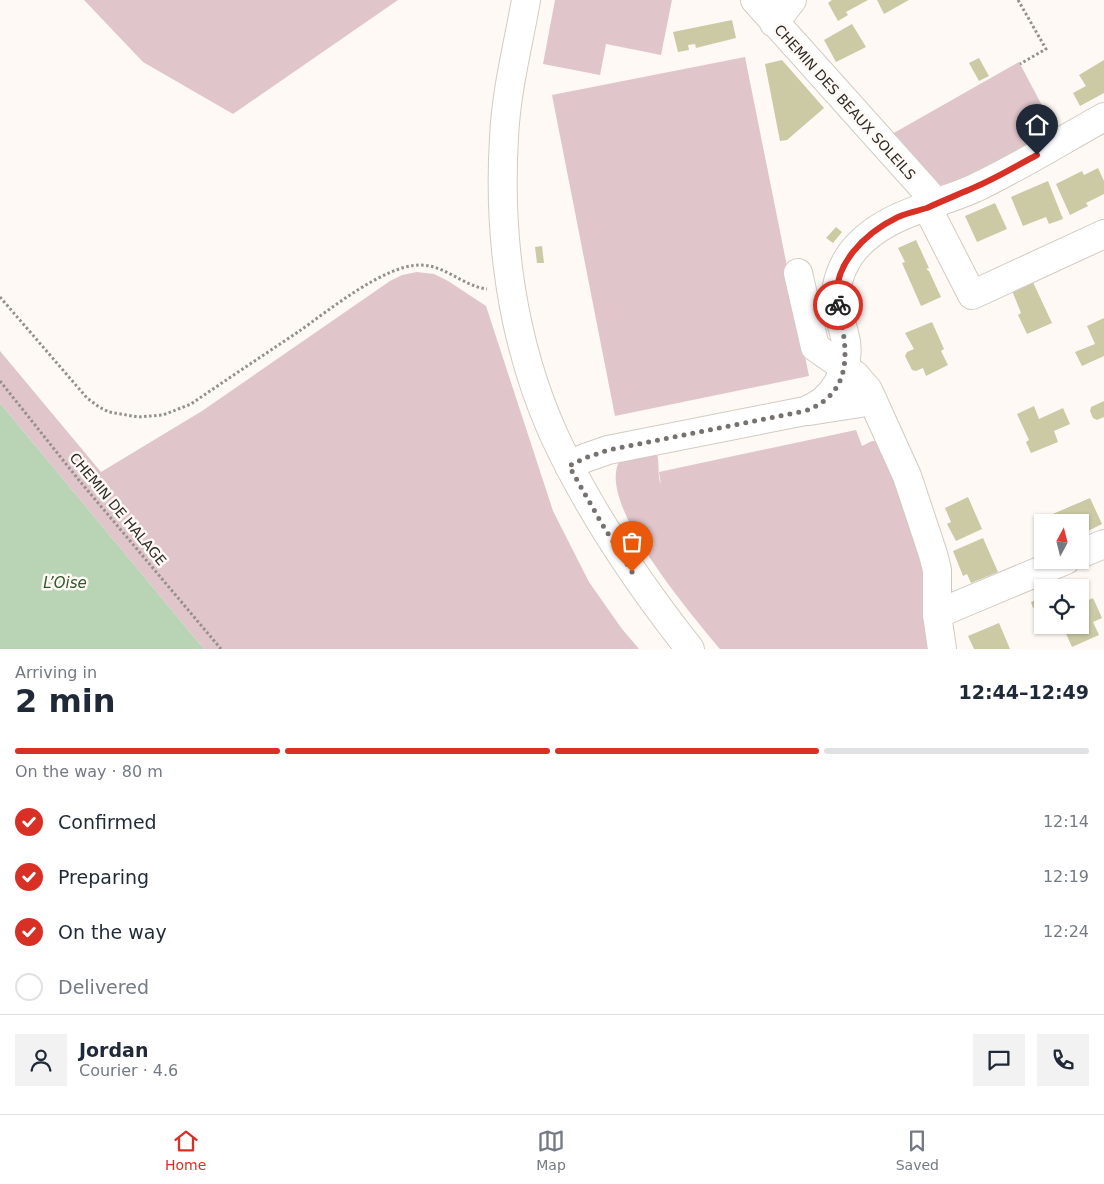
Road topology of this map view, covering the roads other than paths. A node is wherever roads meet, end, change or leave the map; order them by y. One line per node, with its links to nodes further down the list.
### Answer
1 (526, 0): 12 (street)
2 (755, 0): 4 (street, CHEMIN DES BEAUX SOLEILS)
3 (792, 0): 4 (street)
4 (774, 23): 6 (street, CHEMIN DES BEAUX SOLEILS)
5 (1104, 117): 6 (street)
6 (930, 206): 7 (street, CHEMIN DES BEAUX SOLEILS); 9 (street)
7 (1104, 234)
8 (798, 273): 9 (street)
9 (844, 367): 10 (street); 11 (street)
10 (873, 401): 11 (street); 16 (street)
11 (805, 411): 12 (street)
12 (569, 466): 17 (street)
13 (1104, 544): 14 (street)
14 (1089, 550)
15 (1044, 569): 16 (street)
16 (937, 614): 18 (street)
17 (690, 649)
18 (942, 649)

